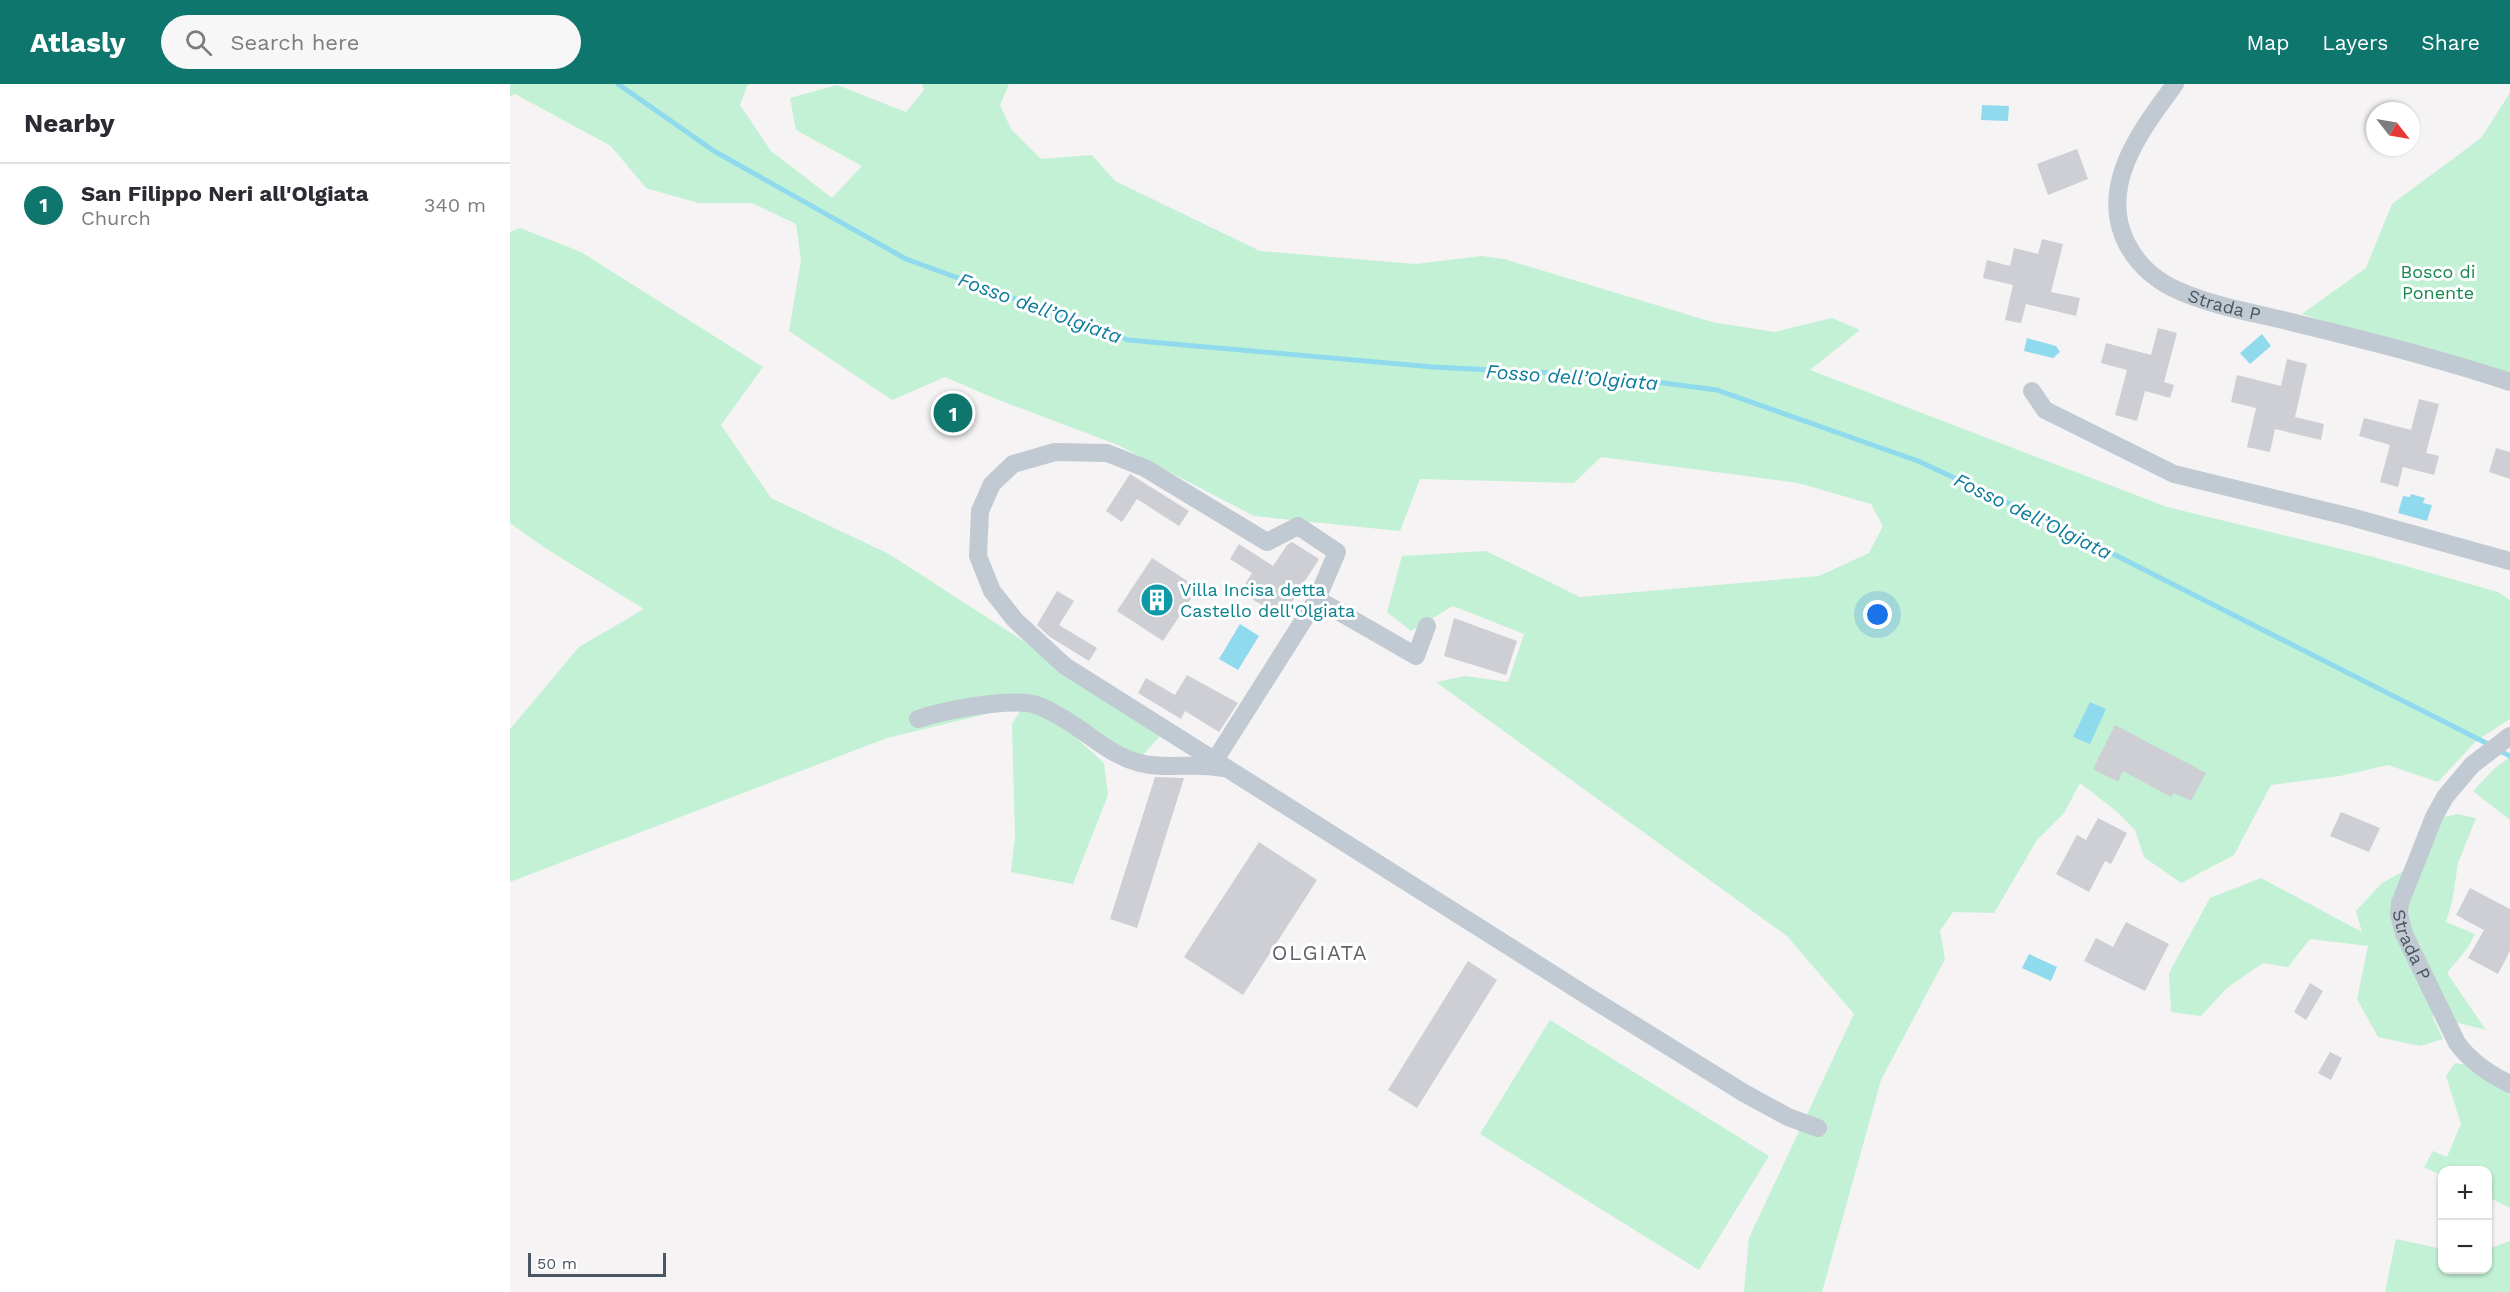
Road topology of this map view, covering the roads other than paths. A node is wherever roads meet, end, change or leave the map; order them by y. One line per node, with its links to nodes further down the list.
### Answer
1 (2175, 84): 2 (street, Strada P)
2 (2510, 382)
3 (2032, 391): 4 (street)
4 (2510, 561)
5 (1317, 599): 6 (street); 9 (street); 9 (street)
6 (1427, 626)
7 (918, 718): 9 (street)
8 (2510, 736): 10 (street, Strada P)
9 (1223, 765): 11 (street)
10 (2510, 1084)
11 (1818, 1128)

